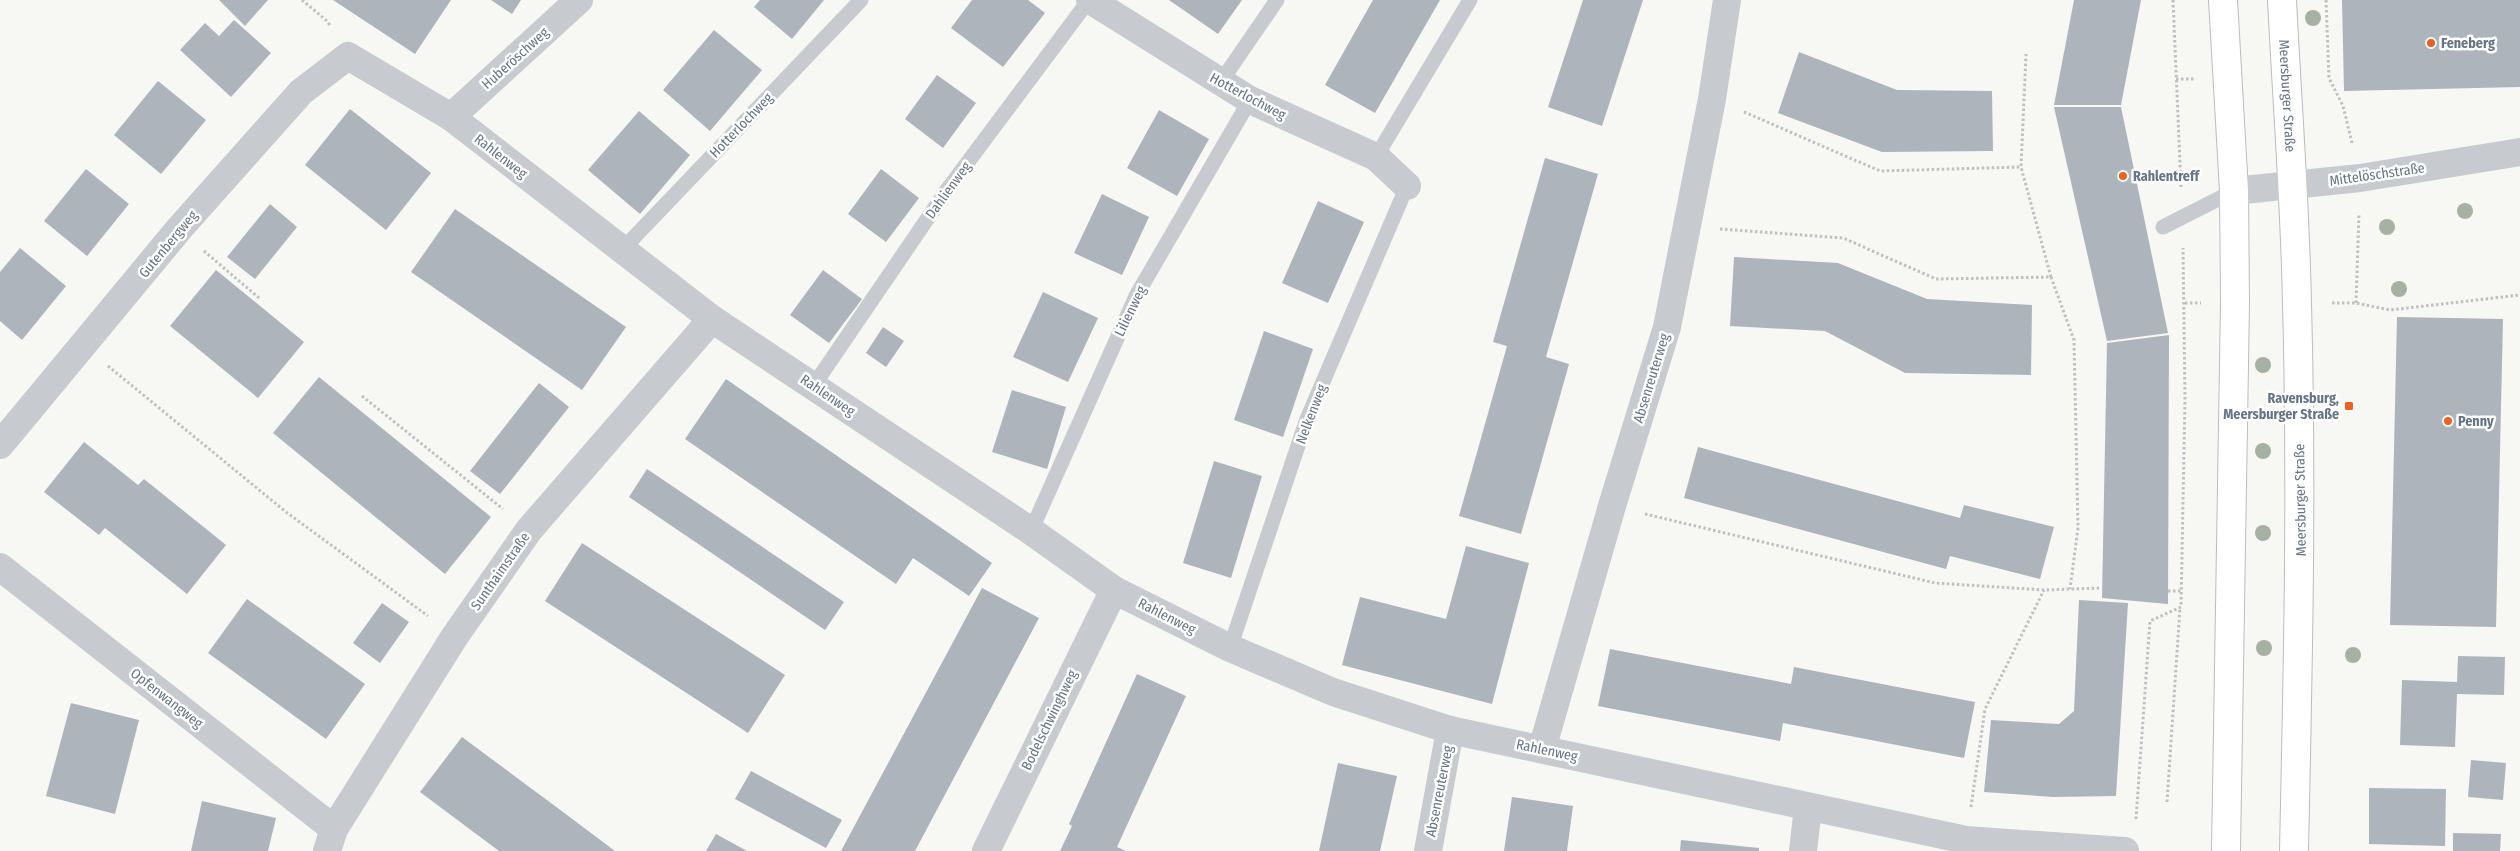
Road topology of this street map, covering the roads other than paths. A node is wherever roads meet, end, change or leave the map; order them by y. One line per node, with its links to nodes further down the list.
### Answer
1 (579, 0): 12 (street, Huberöschweg)
2 (861, 0): 19 (lane, Hotterlochweg)
3 (1089, 0): 10 (street, Hotterlochweg); 21 (lane, Dahlienweg)
4 (1277, 0): 10 (lane)
5 (1470, 0): 14 (lane)
6 (1727, 0): 28 (street, Absenreuterweg)
7 (2222, 0): 17 (street)
8 (2282, 0): 15 (street, Meersburger Straße)
9 (348, 56): 12 (street, Rahlenweg); 22 (street, Gutenbergweg)
10 (1220, 83): 11 (street, Hotterlochweg)
11 (1250, 100): 14 (street, Hotterlochweg); 23 (lane, Lilienweg)
12 (451, 117): 19 (street, Rahlenweg)
13 (2520, 152): 15 (street, Mittelöschstraße)
14 (1376, 157): 16 (street, Hotterlochweg)
15 (2292, 185): 17 (street, Mittelöschstraße); 37 (street, Meersburger Straße)
16 (1408, 186): 26 (lane, Nelkenweg)
17 (2234, 191): 18 (lane); 36 (street)
18 (2163, 227)
19 (621, 250): 20 (street, Rahlenweg)
20 (712, 319): 21 (street, Rahlenweg); 30 (street, Sunthaimstraße)
21 (814, 385): 23 (street, Rahlenweg)
22 (0, 445)
23 (1031, 531): 25 (street, Rahlenweg)
24 (0, 567): 30 (street, Opfenwangweg)
25 (1114, 590): 26 (street, Rahlenweg); 32 (street, Bodelschwinghweg)
26 (1230, 648): 27 (street, Rahlenweg)
27 (1450, 730): 28 (street, Rahlenweg); 33 (street, Absenreuterweg)
28 (1542, 749): 29 (street, Rahlenweg)
29 (1808, 807): 31 (street, Rahlenweg); 34 (street)
30 (331, 840)
31 (1966, 845): 35 (street, Rahlenweg)
32 (986, 851)
33 (1428, 851)
34 (1803, 851)
35 (2125, 851)
36 (2226, 851)
37 (2294, 851)

